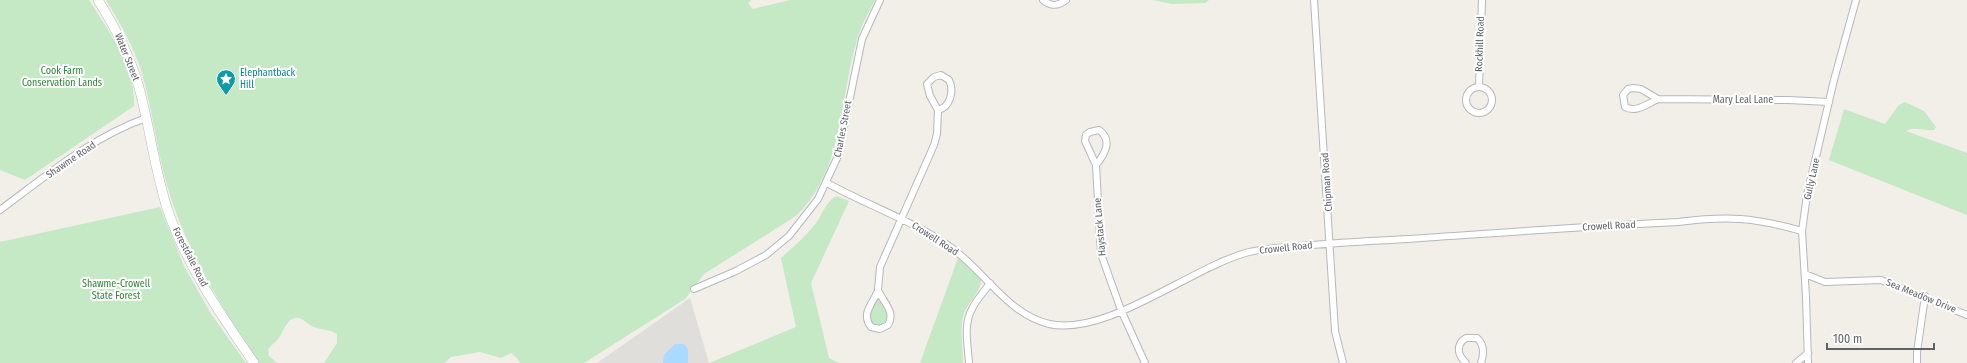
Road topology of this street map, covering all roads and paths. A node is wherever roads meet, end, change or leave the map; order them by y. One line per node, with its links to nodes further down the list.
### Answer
1 (98, 0): 12 (main road, Water Street)
2 (880, 0): 14 (street, Charles Street)
3 (1043, 0): 4 (street)
4 (1066, 0)
5 (1314, 0): 18 (street, Chipman Road)
6 (1482, 0): 8 (street, Rockhill Road)
7 (1856, 0): 10 (street, Gully Lane)
8 (1479, 87): 8 (street)
9 (1658, 100): 9 (street, Mary Leal Lane); 10 (street, Mary Leal Lane)
10 (1829, 102): 17 (street, Gully Lane)
11 (938, 110): 11 (street); 16 (street)
12 (146, 118): 15 (street, Shawme Road); 27 (main road, Forestdale Road)
13 (1096, 165): 13 (street, Haystack Lane); 24 (street, Haystack Lane)
14 (827, 183): 16 (street, Crowell Road); 21 (street, Charles Street)
15 (0, 210)
16 (903, 218): 20 (street, Crowell Road); 22 (street)
17 (1802, 231): 18 (street, Crowell Road); 19 (street, Gully Lane)
18 (1331, 244): 24 (street, Crowell Road); 30 (street, Chipman Road)
19 (1805, 274): 23 (street, Sea Meadow Drive); 26 (street, Gully Lane)
20 (990, 283): 24 (street, Crowell Road); 28 (street)
21 (694, 289)
22 (878, 290): 22 (street)
23 (1925, 296): 25 (street, Sea Meadow Drive); 35 (street)
24 (1121, 310): 29 (street, Haystack Lane)
25 (1967, 315)
26 (1808, 353): 33 (street); 34 (street, Gully Lane)
27 (254, 363)
28 (969, 363)
29 (1145, 363)
30 (1343, 363)
31 (1466, 363): 32 (street)
32 (1481, 363)
33 (1796, 363)
34 (1808, 363)
35 (1917, 363)

